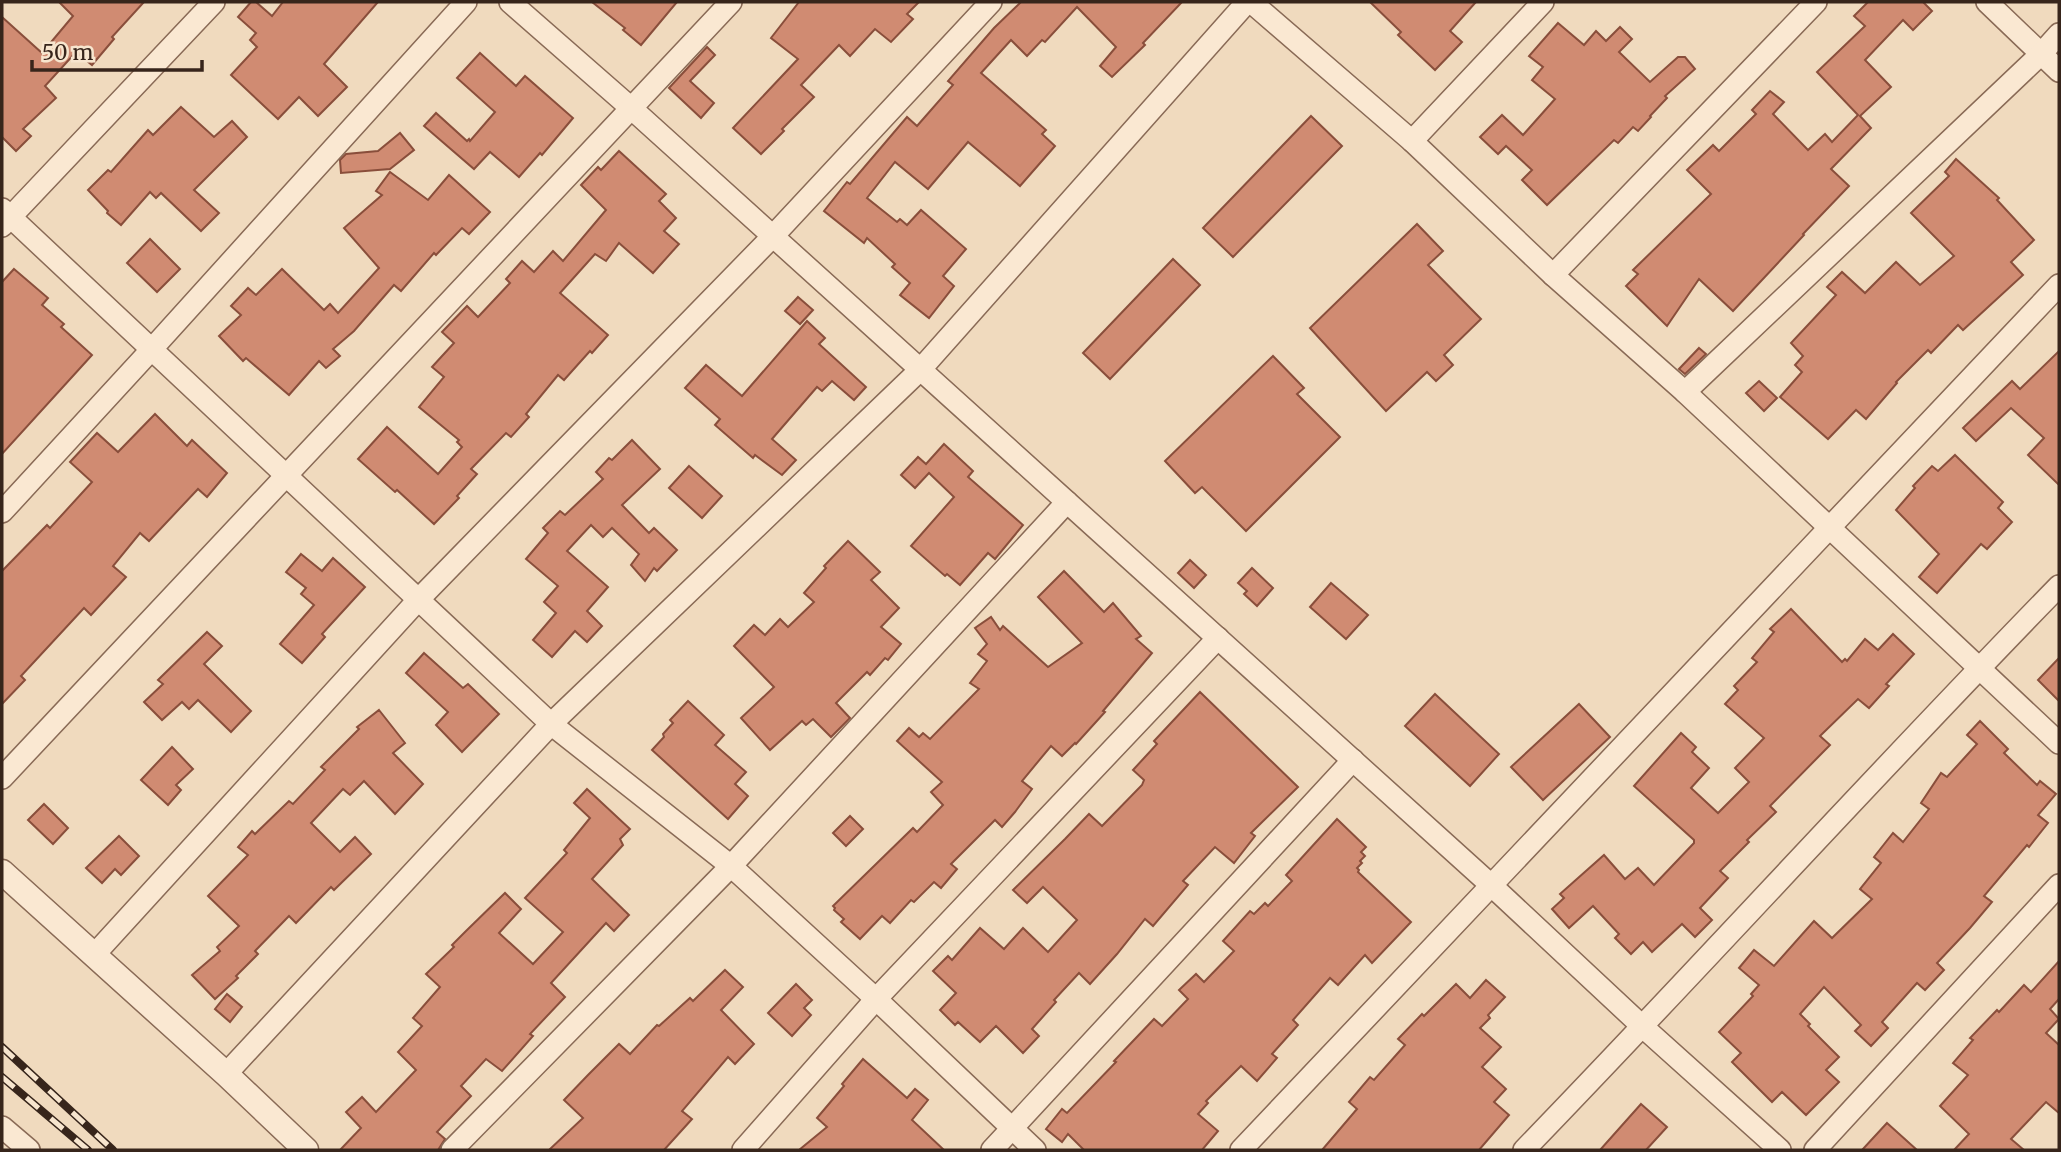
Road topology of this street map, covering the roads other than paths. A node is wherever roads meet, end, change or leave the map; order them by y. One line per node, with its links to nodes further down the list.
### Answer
1 (214, 2): 15 (street)
2 (466, 2): 19 (street)
3 (510, 2): 13 (street)
4 (731, 2): 13 (street)
5 (991, 2): 16 (street)
6 (1249, 2): 14 (street); 20 (street)
7 (1543, 2): 14 (street)
8 (1816, 2): 17 (street)
9 (1987, 2): 11 (street)
10 (2059, 34): 11 (street)
11 (2041, 54): 12 (street); 21 (street)
12 (2059, 71)
13 (631, 108): 16 (street); 22 (street)
14 (1412, 141): 17 (street)
15 (5, 217): 19 (street)
16 (773, 236): 20 (street); 27 (street)
17 (1553, 275): 21 (street)
18 (2059, 285): 25 (street)
19 (151, 350): 22 (street); 24 (street)
20 (920, 370): 23 (street); 30 (street)
21 (1685, 392): 25 (street)
22 (286, 476): 27 (street); 33 (street)
23 (1067, 502): 28 (street); 34 (street)
24 (2, 512)
25 (1828, 527): 29 (street); 37 (street)
26 (2059, 586): 29 (street)
27 (418, 600): 30 (street); 38 (street)
28 (1218, 638): 32 (street); 39 (street)
29 (1978, 669): 31 (street); 40 (street)
30 (551, 724): 34 (street); 41 (street)
31 (2059, 743)
32 (1353, 760): 37 (street); 43 (street)
33 (2, 778)
34 (730, 866): 39 (street); 46 (street)
35 (2, 873): 38 (street)
36 (2059, 884): 53 (street)
37 (1492, 886): 40 (street); 50 (street)
38 (94, 955): 41 (street)
39 (876, 999): 43 (street); 47 (street)
40 (1643, 1027): 51 (street); 52 (street)
41 (226, 1074): 45 (street)
42 (2, 1127): 44 (street)
43 (1012, 1128): 48 (street); 49 (street)
44 (29, 1150)
45 (306, 1150)
46 (452, 1150)
47 (743, 1150)
48 (992, 1150)
49 (1035, 1150)
50 (1241, 1150)
51 (1524, 1150)
52 (1780, 1150)
53 (1815, 1150)

